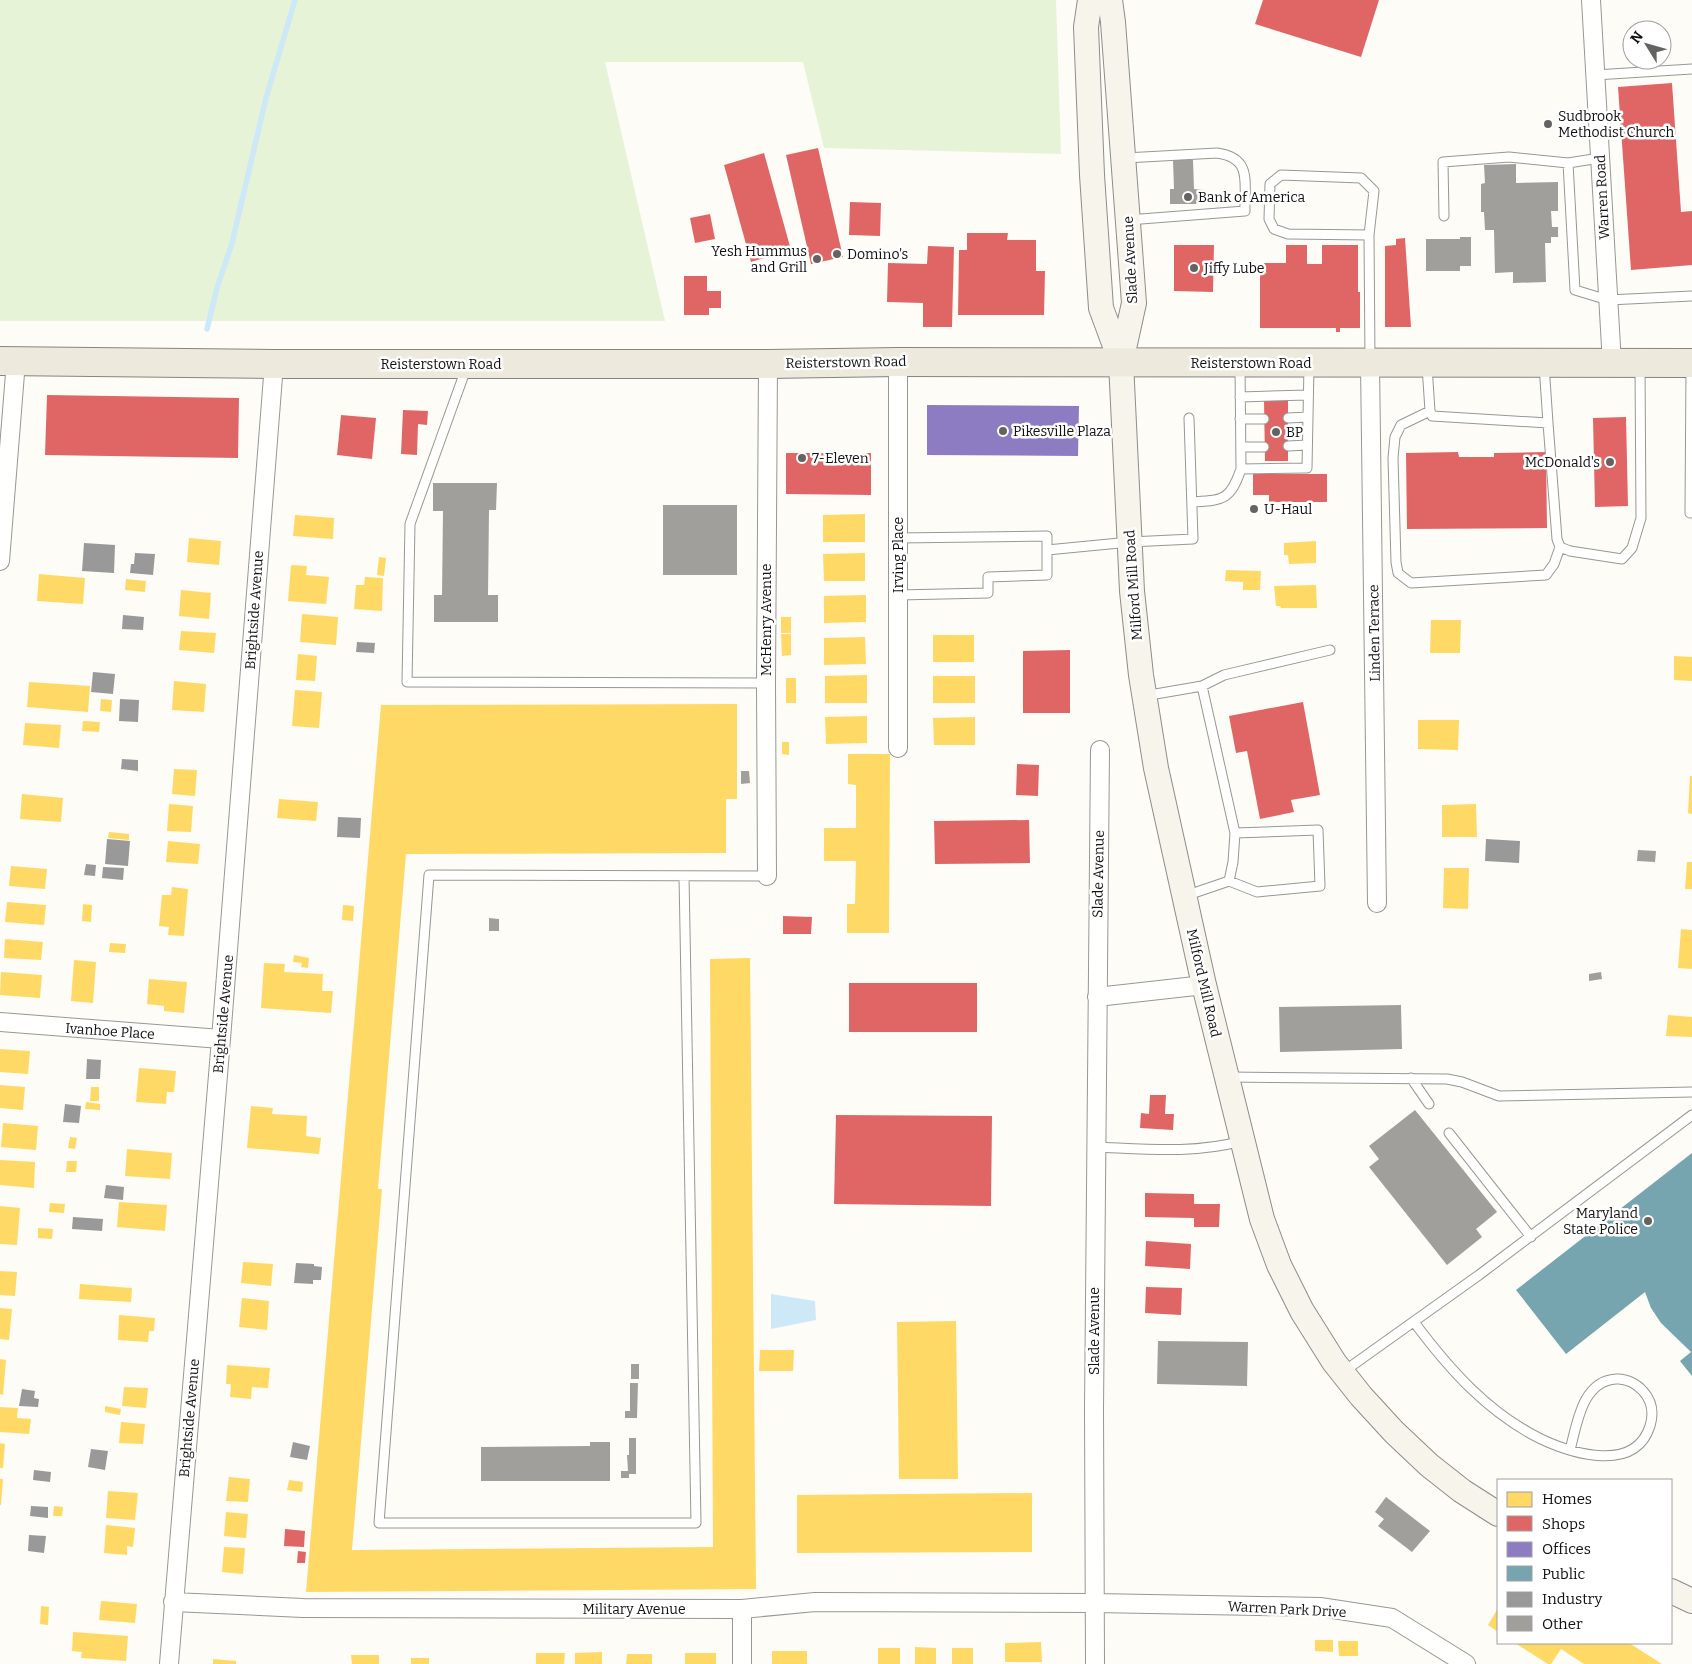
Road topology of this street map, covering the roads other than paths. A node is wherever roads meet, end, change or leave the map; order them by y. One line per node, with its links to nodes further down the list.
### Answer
1 (1090, 0): 16 (main road)
2 (1110, 0): 6 (main road, Slade Avenue)
3 (1591, 0): 5 (street, Warren Road)
4 (1692, 69): 5 (lane)
5 (1595, 75): 7 (street, Warren Road)
6 (1123, 158): 10 (main road, Slade Avenue); 10 (lane)
7 (1600, 158): 8 (lane); 13 (street, Warren Road)
8 (1568, 163): 9 (lane); 13 (lane)
9 (1444, 216)
10 (1128, 220): 16 (main road, Slade Avenue)
11 (1369, 235): 11 (lane); 19 (lane)
12 (1692, 296): 13 (lane)
13 (1608, 300): 25 (street, Warren Road)
14 (8, 361): 20 (main road, Reisterstown Road); 37 (street)
15 (898, 362): 16 (main road, Reisterstown Road); 22 (main road, Reisterstown Road); 46 (street, Irving Place)
16 (1121, 362): 17 (main road, Reisterstown Road); 47 (main road, Milford Mill Road)
17 (1240, 363): 18 (main road, Reisterstown Road); 29 (lane)
18 (1309, 363): 19 (main road, Reisterstown Road); 28 (lane)
19 (1370, 363): 23 (main road, Reisterstown Road); 63 (street, Linden Terrace)
20 (274, 364): 21 (main road, Reisterstown Road); 67 (street, Brightside Avenue)
21 (468, 364): 22 (main road, Reisterstown Road); 53 (lane)
22 (768, 364): 53 (street, McHenry Avenue)
23 (1426, 364): 24 (main road, Reisterstown Road); 30 (lane)
24 (1544, 364): 25 (main road, Reisterstown Road); 36 (lane)
25 (1612, 364): 26 (main road, Reisterstown Road)
26 (1640, 364): 27 (main road, Reisterstown Road); 48 (lane)
27 (1691, 364): 44 (lane)
28 (1308, 395): 29 (lane); 31 (lane)
29 (1240, 396): 34 (lane)
30 (1430, 411): 36 (lane); 48 (lane)
31 (1308, 417): 33 (lane); 38 (lane)
32 (1189, 418): 43 (lane)
33 (1288, 418)
34 (1240, 419): 35 (lane); 40 (lane)
35 (1264, 419)
36 (1548, 423): 48 (lane)
37 (5, 432): 45 (street)
38 (1307, 445): 39 (lane); 42 (lane)
39 (1288, 446)
40 (1241, 447): 41 (lane); 42 (lane)
41 (1264, 447)
42 (1241, 469): 43 (lane)
43 (1192, 502): 47 (lane)
44 (1692, 514)
45 (2, 524): 50 (street)
46 (898, 538): 49 (lane); 51 (street, Irving Place)
47 (1130, 542): 49 (lane); 55 (main road, Milford Mill Road)
48 (1559, 543)
49 (1047, 550): 51 (lane)
50 (0, 561)
51 (898, 596): 56 (street, Irving Place)
52 (1330, 650): 54 (lane)
53 (766, 683): 60 (street, McHenry Avenue)
54 (1202, 686): 55 (lane); 58 (lane)
55 (1144, 696): 62 (main road, Milford Mill Road)
56 (898, 748)
57 (1100, 750): 65 (street, Slade Avenue)
58 (1235, 833): 61 (lane); 61 (lane)
59 (684, 876): 59 (lane); 60 (lane)
60 (767, 876)
61 (1229, 881): 62 (lane)
62 (1184, 896): 64 (main road, Milford Mill Road)
63 (1377, 903)
64 (1204, 985): 65 (street); 68 (main road, Milford Mill Road)
65 (1097, 997): 75 (street, Slade Avenue)
66 (0, 1022): 67 (street, Ivanhoe Place)
67 (221, 1039): 83 (street, Brightside Avenue)
68 (1227, 1077): 69 (lane); 74 (main road, Milford Mill Road)
69 (1411, 1078): 70 (lane); 71 (lane)
70 (1692, 1092)
71 (1429, 1104)
72 (1692, 1115): 76 (lane)
73 (1449, 1133): 76 (lane)
74 (1242, 1141): 75 (lane); 78 (main road, Milford Mill Road)
75 (1096, 1147): 84 (street, Slade Avenue)
76 (1531, 1236): 77 (lane)
77 (1414, 1322): 78 (lane); 79 (lane)
78 (1343, 1373): 80 (main road, Milford Mill Road)
79 (1570, 1450): 79 (lane)
80 (1497, 1513)
81 (1672, 1591): 82 (main road)
82 (1692, 1601)
83 (173, 1602): 85 (street, Military Avenue); 86 (street, Brightside Avenue)
84 (1094, 1603): 85 (street, Military Avenue); 88 (street, Slade Avenue); 89 (street, Warren Park Drive)
85 (742, 1609): 87 (street)
86 (169, 1664)
87 (742, 1664)
88 (1095, 1664)
89 (1466, 1664)

